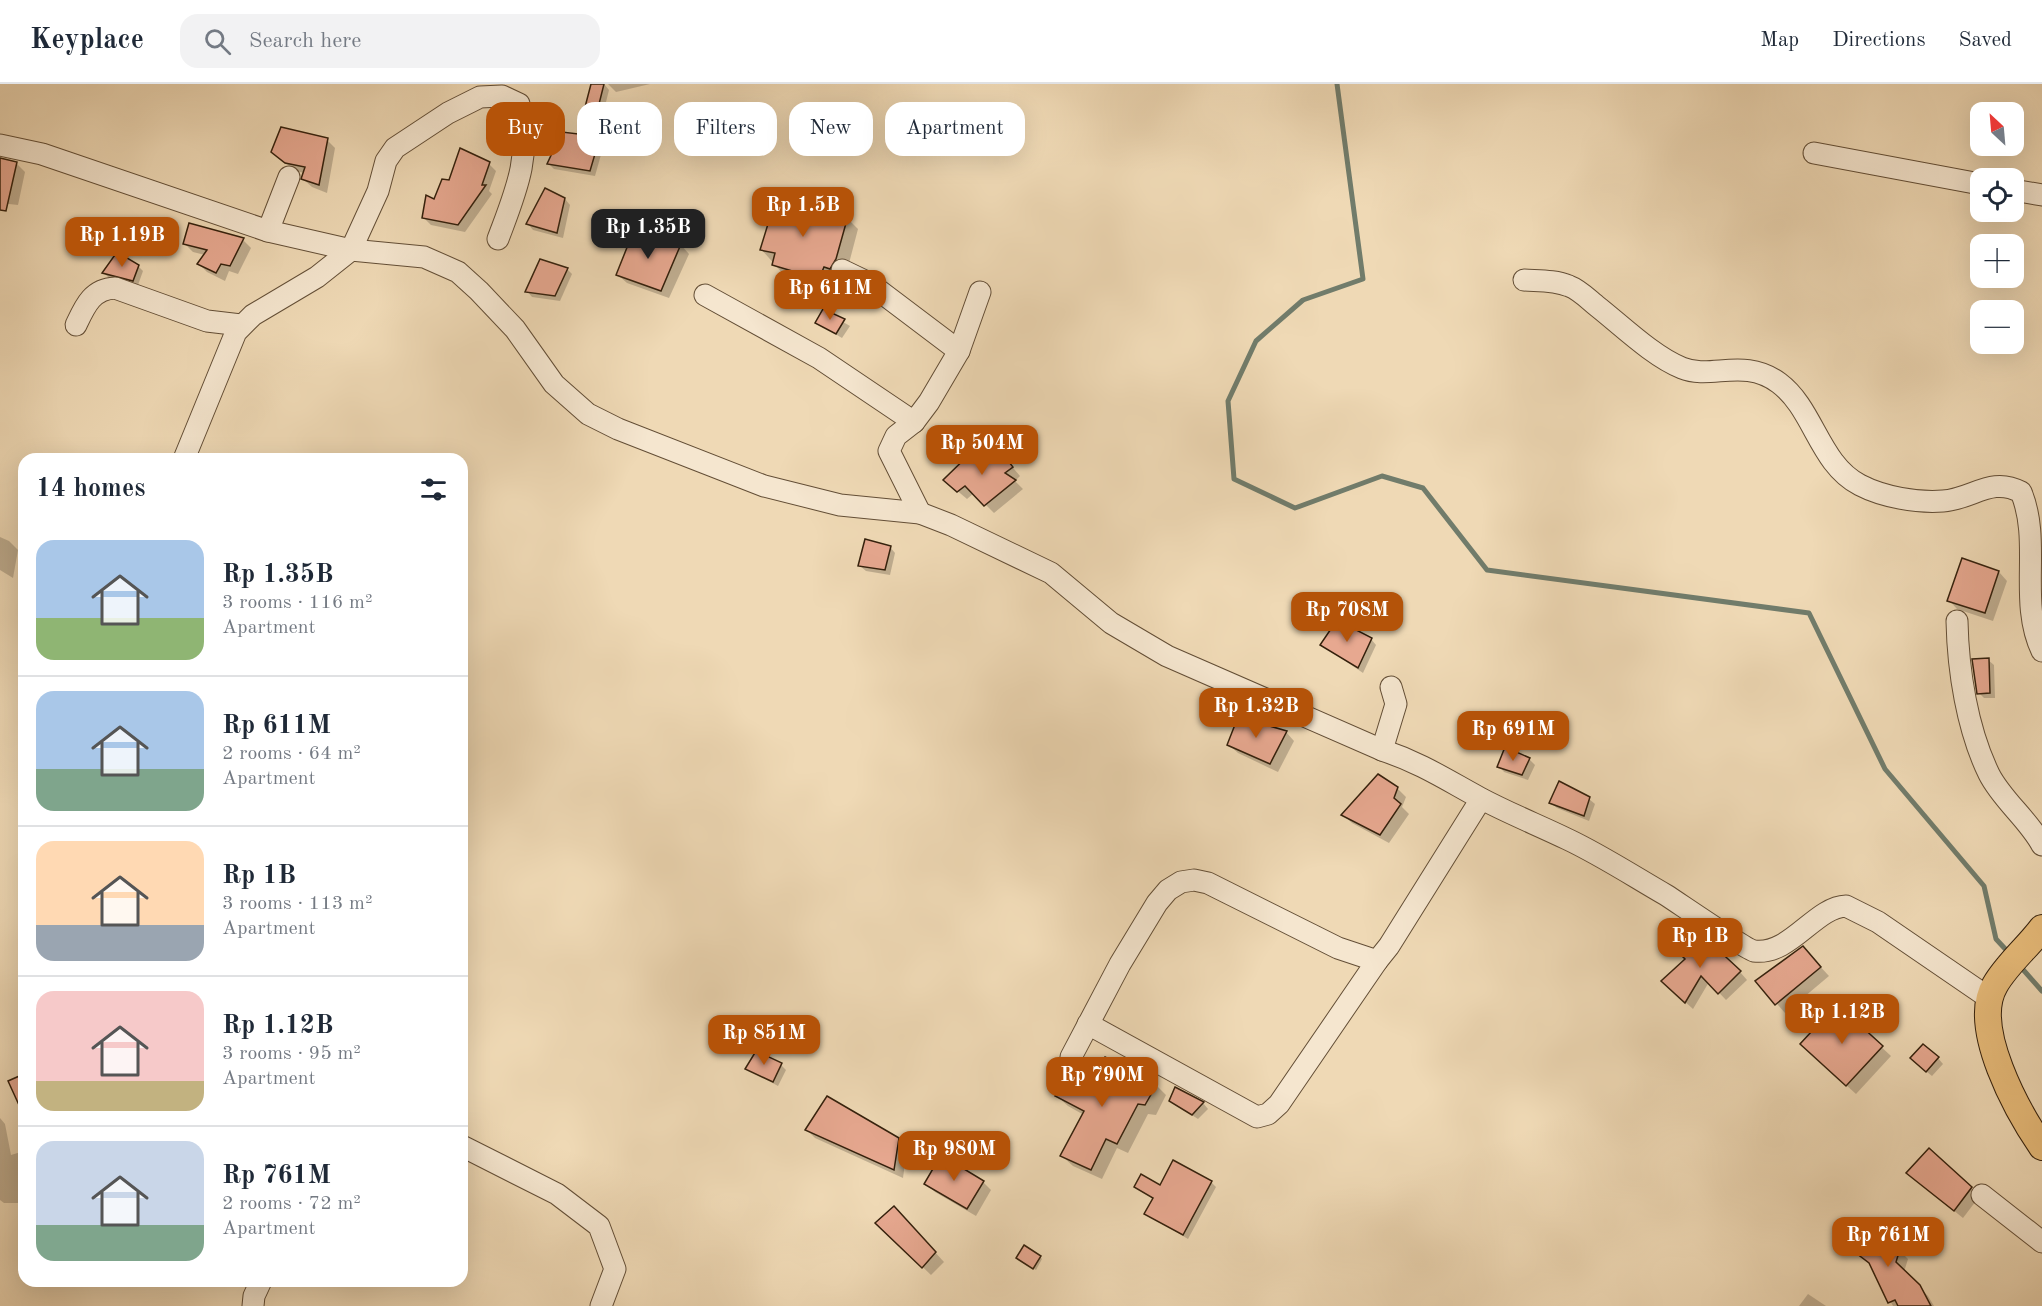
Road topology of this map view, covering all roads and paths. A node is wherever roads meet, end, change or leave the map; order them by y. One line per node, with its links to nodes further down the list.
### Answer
1 (522, 94): 9 (street); 10 (street)
2 (0, 145): 8 (street)
3 (1814, 153): 5 (street)
4 (289, 177): 8 (street)
5 (1970, 182)
6 (2024, 192): 7 (street)
7 (2042, 195)
8 (268, 231): 10 (street)
9 (498, 239)
10 (351, 250): 16 (street); 20 (street)
11 (842, 270): 17 (street)
12 (1524, 280): 22 (street)
13 (981, 292): 17 (street)
14 (705, 295): 18 (street)
15 (76, 325): 16 (street)
16 (241, 325): 19 (street)
17 (959, 351): 18 (street)
18 (914, 422): 20 (street)
19 (186, 453)
20 (920, 513): 24 (street)
21 (1957, 621): 26 (street)
22 (2042, 651)
23 (1391, 687): 24 (street)
24 (1382, 750): 25 (street)
25 (1481, 798): 28 (street); 29 (street)
26 (2042, 845)
27 (2037, 935): 29 (main road)
28 (1377, 961): 30 (street); 30 (street)
29 (1989, 998): 32 (main road)
30 (1088, 1024): 31 (street)
31 (1071, 1057)
32 (2042, 1147)
33 (468, 1149): 38 (street)
34 (1982, 1195): 35 (street)
35 (2042, 1242)
36 (258, 1287): 37 (street)
37 (253, 1306)
38 (601, 1306)

